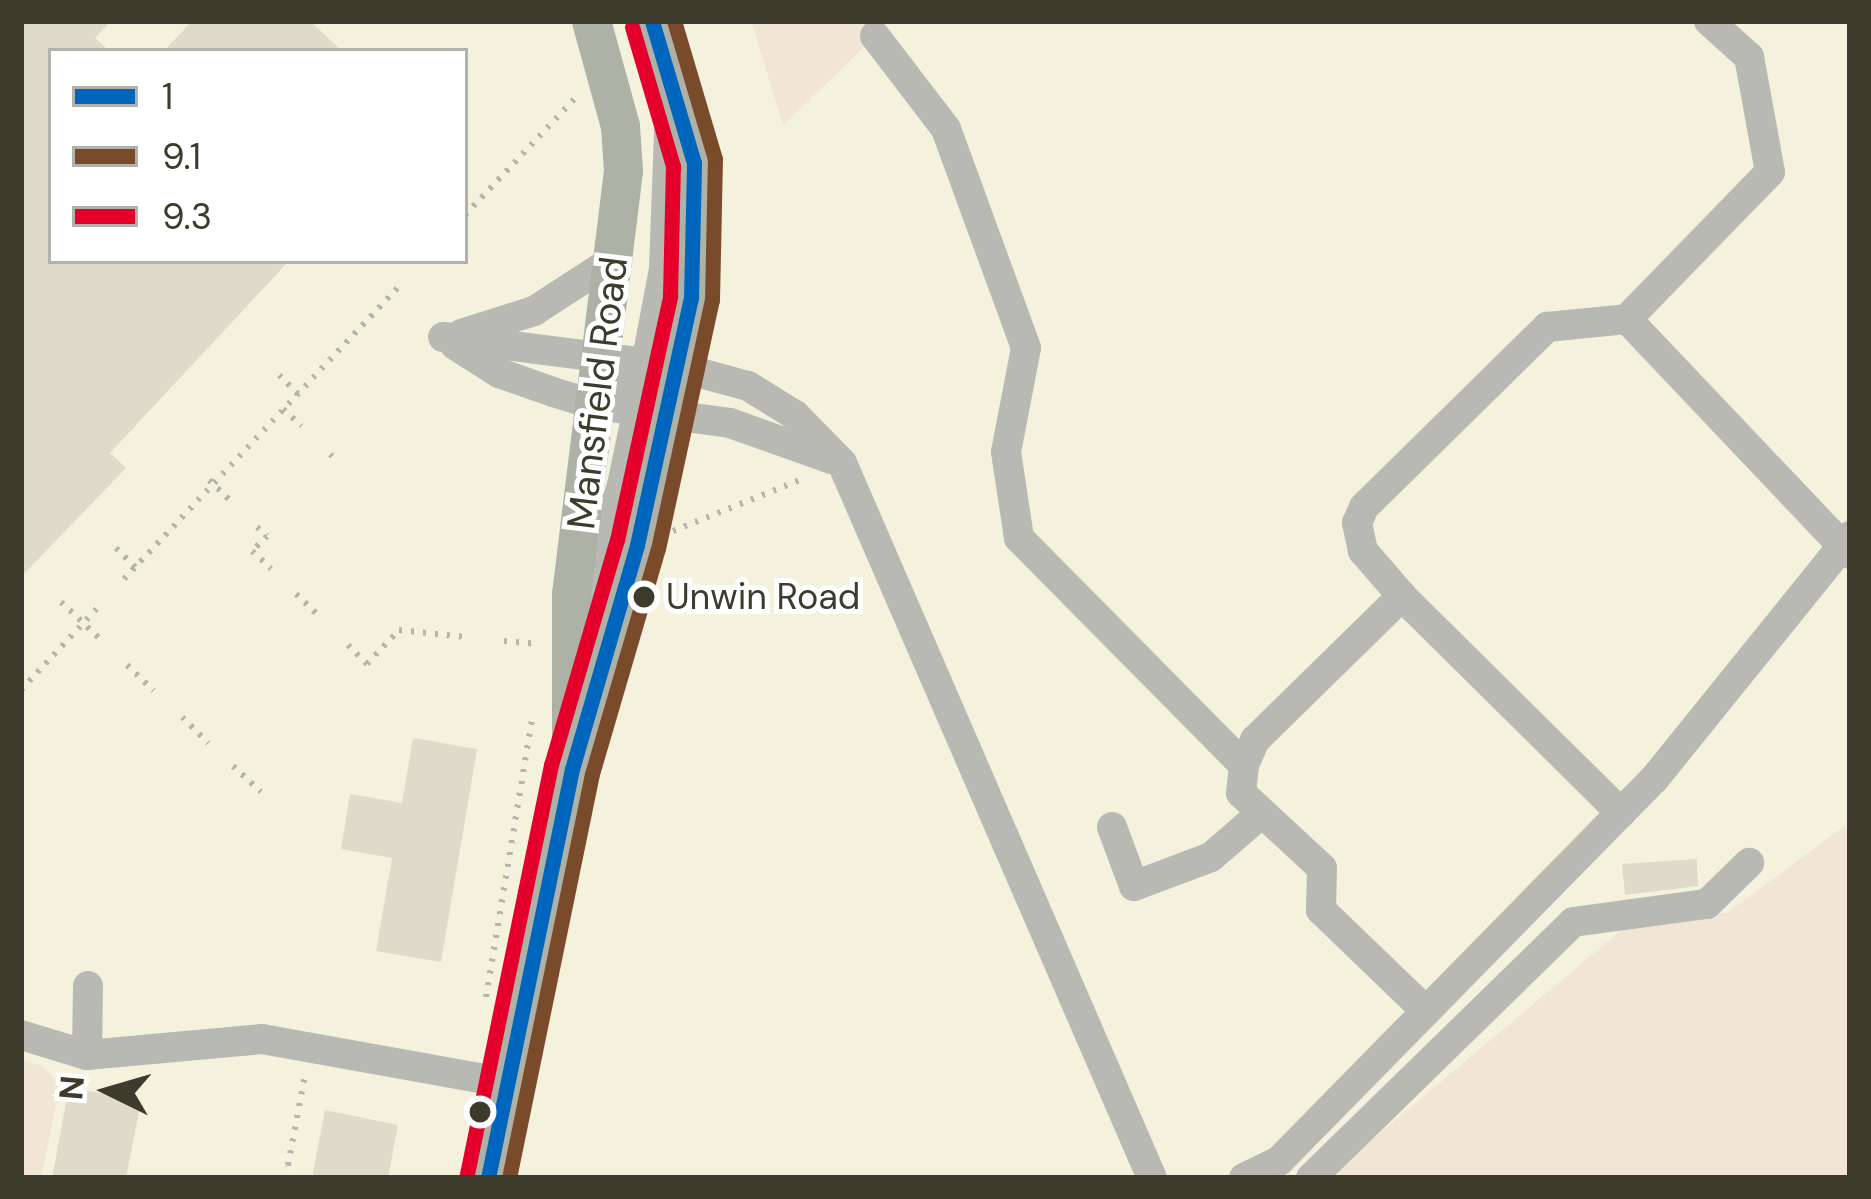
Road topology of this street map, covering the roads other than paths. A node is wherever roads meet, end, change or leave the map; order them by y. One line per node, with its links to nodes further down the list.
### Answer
1 (652, 21): 9 (main road, Mansfield Road)
2 (1709, 21): 6 (street)
3 (602, 25): 5 (main road, Mansfield Road)
4 (875, 36): 14 (street)
5 (616, 258): 7 (street); 8 (main road, Mansfield Road)
6 (1627, 319): 12 (street); 13 (street)
7 (443, 338): 8 (street); 10 (street)
8 (600, 360): 9 (street); 10 (main road, Mansfield Road)
9 (662, 365): 10 (main road, Mansfield Road); 10 (street); 11 (street)
10 (632, 410): 11 (street); 15 (main road, Mansfield Road); 15 (main road, Mansfield Road)
11 (842, 463): 26 (street)
12 (1848, 545): 17 (street)
13 (1402, 596): 14 (street); 17 (street)
14 (1244, 765): 16 (street)
15 (572, 770): 24 (main road, Mansfield Road)
16 (1262, 812): 18 (street); 21 (street)
17 (1621, 813): 21 (street)
18 (1112, 827)
19 (1749, 863): 28 (street)
20 (88, 986): 23 (street)
21 (1426, 1011): 27 (street)
22 (21, 1035): 23 (street)
23 (87, 1055): 24 (street)
24 (507, 1083): 25 (main road, Mansfield Road)
25 (488, 1178)
26 (1152, 1178)
27 (1244, 1178)
28 (1311, 1178)

